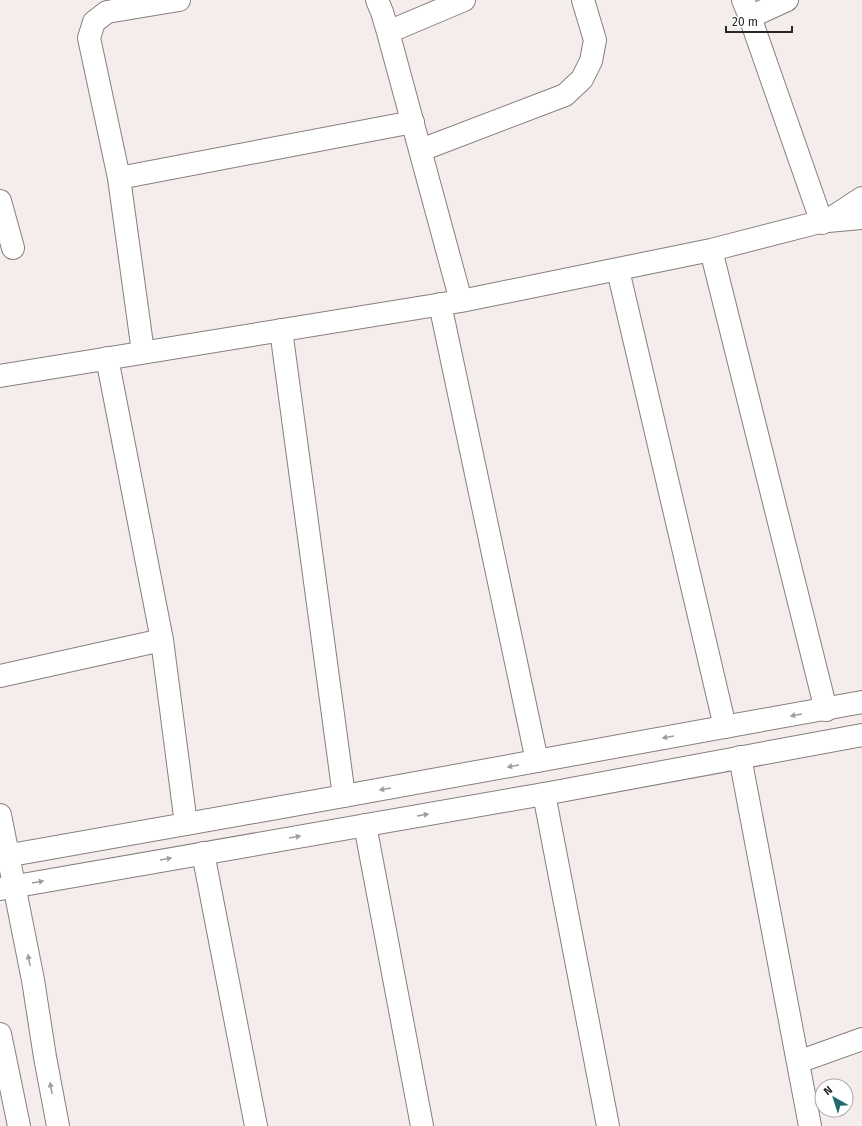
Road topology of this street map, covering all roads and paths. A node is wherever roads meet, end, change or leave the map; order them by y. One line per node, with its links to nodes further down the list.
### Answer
1 (179, 0): 10 (street)
2 (377, 0): 7 (street)
3 (464, 0): 7 (street)
4 (584, 0): 9 (street)
5 (787, 0): 6 (street)
6 (747, 8): 15 (street)
7 (388, 32): 8 (street)
8 (413, 122): 9 (street); 10 (street)
9 (421, 150): 19 (street)
10 (120, 178): 22 (street)
11 (862, 198): 15 (street)
12 (0, 201): 16 (street)
13 (862, 211): 15 (street)
14 (862, 218): 15 (street)
15 (825, 222): 17 (street)
16 (13, 248)
17 (711, 250): 18 (street); 28 (street)
18 (618, 270): 19 (street); 29 (street)
19 (461, 301): 20 (street)
20 (440, 304): 21 (street); 32 (street)
21 (281, 330): 22 (street); 34 (street)
22 (143, 352): 23 (street)
23 (107, 358): 24 (street); 25 (street)
24 (0, 376)
25 (162, 640): 26 (street); 36 (street)
26 (0, 676)
27 (862, 702): 28 (street)
28 (826, 710): 29 (street, one-way to 29)
29 (725, 727): 32 (street, one-way to 32)
30 (862, 735): 31 (street)
31 (740, 757): 33 (street); 43 (street)
32 (538, 761): 34 (street, one-way to 34)
33 (544, 794): 37 (street, one-way to 33); 48 (street)
34 (344, 796): 36 (street)
35 (0, 815): 39 (street)
36 (186, 824): 39 (street)
37 (365, 825): 38 (street, one-way to 37); 47 (street)
38 (203, 853): 40 (street, one-way to 38); 46 (street)
39 (4, 856): 40 (street)
40 (7, 887): 45 (street, one-way to 40)
41 (862, 1039): 43 (street)
42 (1, 1044): 44 (street)
43 (798, 1062): 49 (street)
44 (19, 1126)
45 (58, 1126)
46 (256, 1126)
47 (422, 1126)
48 (608, 1126)
49 (810, 1126)

